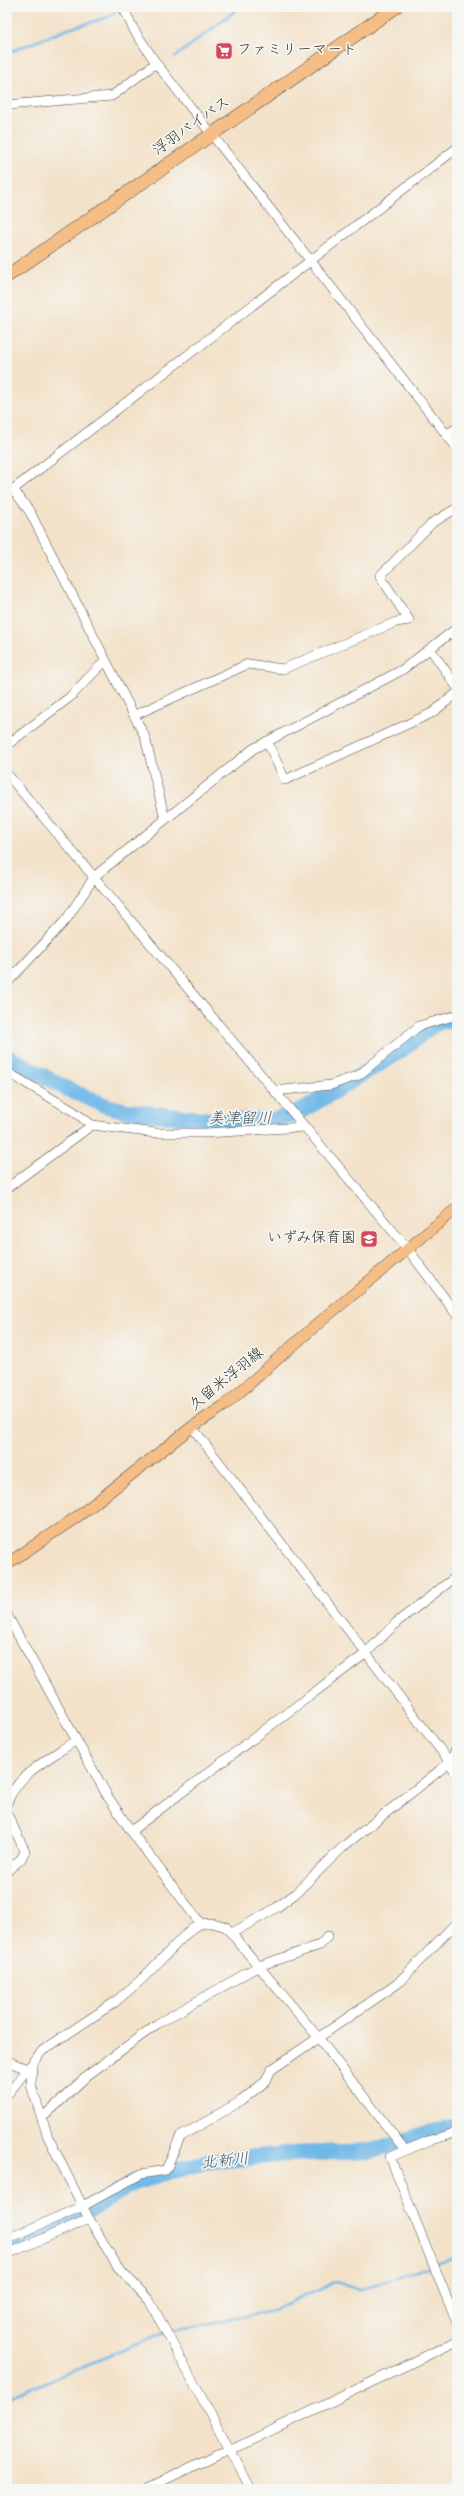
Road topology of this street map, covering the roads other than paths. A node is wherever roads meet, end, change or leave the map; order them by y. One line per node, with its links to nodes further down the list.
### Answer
1 (396, 7): 5 (highway, 浮羽バイパス)
2 (127, 9): 3 (street)
3 (156, 63): 4 (street); 5 (street)
4 (7, 105)
5 (211, 133): 7 (street); 8 (highway, 浮羽バイパス)
6 (457, 148): 7 (street)
7 (312, 260): 10 (street); 12 (street)
8 (7, 276)
9 (457, 428): 10 (street)
10 (447, 434): 11 (street)
11 (457, 448)
12 (10, 491): 16 (street)
13 (457, 508): 19 (street)
14 (457, 628): 15 (street)
15 (431, 650): 17 (street); 20 (street)
16 (105, 662): 19 (street); 21 (street)
17 (457, 687)
18 (457, 693): 20 (street)
19 (135, 715): 23 (street)
20 (267, 741): 23 (street)
21 (7, 745)
22 (7, 774): 24 (street)
23 (166, 819): 24 (street)
24 (96, 876): 25 (street); 28 (street)
25 (7, 983)
26 (457, 1015): 28 (street)
27 (7, 1072): 29 (street)
28 (275, 1090): 30 (street)
29 (92, 1125): 30 (street); 31 (street)
30 (305, 1127): 33 (street)
31 (7, 1188)
32 (457, 1208): 33 (main road, 久留米浮羽線)
33 (407, 1248): 34 (street); 35 (main road, 久留米浮羽線)
34 (457, 1315)
35 (192, 1427): 36 (main road, 久留米浮羽線); 39 (street)
36 (7, 1564)
37 (457, 1576): 39 (street)
38 (7, 1615): 40 (street)
39 (365, 1654): 42 (street); 46 (street)
40 (76, 1740): 44 (street); 46 (street)
41 (457, 1748): 42 (street)
42 (449, 1762): 43 (street); 50 (street)
43 (457, 1774)
44 (7, 1803)
45 (7, 1814): 47 (street)
46 (131, 1831): 49 (street)
47 (7, 1871)
48 (457, 1922): 53 (street)
49 (200, 1923): 50 (street); 55 (street)
50 (232, 1933): 52 (street)
51 (328, 1936): 52 (street)
52 (259, 1966): 53 (street); 57 (street)
53 (317, 2036): 59 (street); 60 (street)
54 (7, 2061): 55 (street)
55 (30, 2066): 56 (street); 57 (street)
56 (7, 2095)
57 (42, 2118): 60 (street)
58 (457, 2132): 59 (street)
59 (403, 2148): 64 (street)
60 (83, 2206): 61 (street); 62 (street)
61 (88, 2217): 63 (street); 66 (street)
62 (7, 2239)
63 (7, 2254)
64 (457, 2323)
65 (457, 2341): 66 (street)
66 (231, 2450): 67 (street); 68 (street)
67 (146, 2489)
68 (251, 2489)

